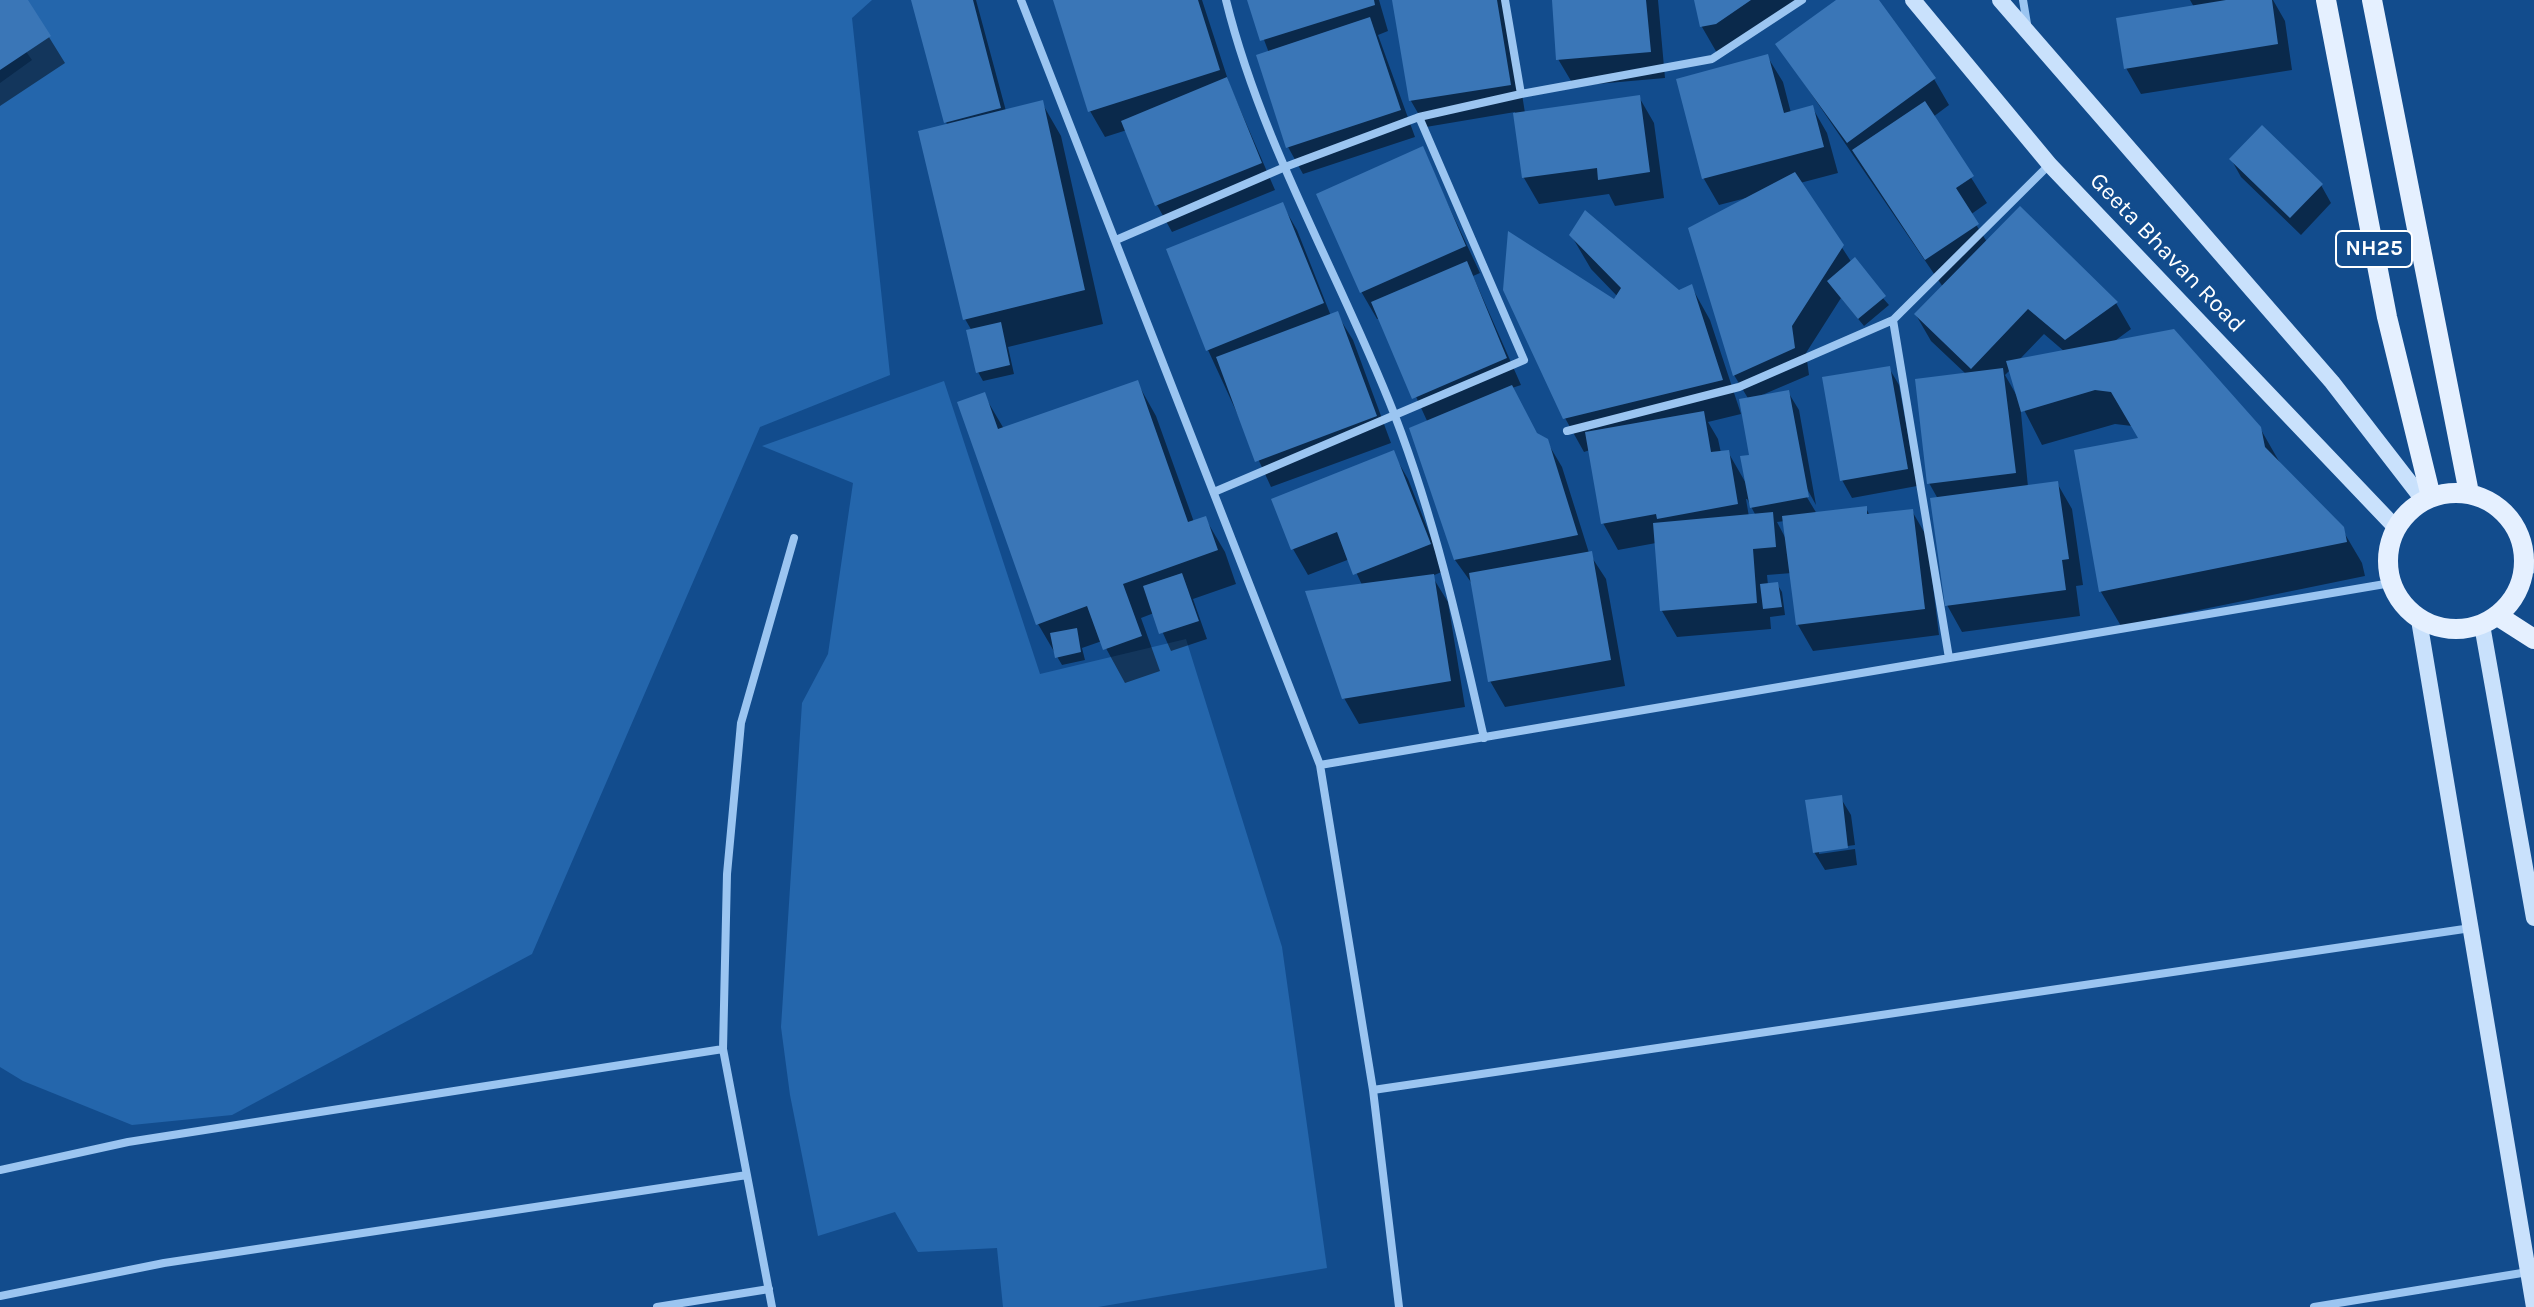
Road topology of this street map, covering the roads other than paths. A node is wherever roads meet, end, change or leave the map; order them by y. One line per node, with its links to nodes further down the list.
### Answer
1 (1021, 0): 15 (street)
2 (1226, 0): 14 (street)
3 (1505, 0): 11 (street)
4 (1802, 0): 11 (street)
5 (1913, 0): 13 (main road, Geeta Bhavan Road)
6 (2000, 0): 10 (main road, Geeta Bhavan Road)
7 (2023, 0): 10 (street)
8 (2326, 0): 21 (main road, NH25)
9 (2372, 0): 20 (main road, NH25)
10 (2028, 33): 21 (main road, Geeta Bhavan Road)
11 (1521, 94): 12 (street)
12 (1419, 117): 14 (street); 17 (street)
13 (2050, 165): 16 (street); 22 (main road, Geeta Bhavan Road)
14 (1285, 167): 15 (street); 17 (street)
15 (1116, 240): 19 (street)
16 (1893, 320): 18 (street); 29 (street)
17 (1395, 415): 19 (street); 30 (street)
18 (1567, 431)
19 (1214, 492): 31 (street)
20 (2469, 493): 21 (main road); 24 (main road)
21 (2428, 499): 22 (main road)
22 (2397, 529): 25 (main road)
23 (794, 538): 34 (street)
24 (2528, 579): 27 (main road)
25 (2391, 583): 26 (main road); 29 (street)
26 (2419, 620): 27 (main road); 33 (main road)
27 (2490, 620): 28 (main road); 32 (main road)
28 (2534, 639)
29 (1949, 658): 30 (street)
30 (1484, 738): 31 (street)
31 (1320, 765): 35 (street)
32 (2534, 918)
33 (2471, 928): 35 (street); 38 (main road)
34 (723, 1049): 36 (street); 37 (street)
35 (1373, 1090): 43 (street)
36 (0, 1170)
37 (747, 1175): 39 (street); 40 (street)
38 (2528, 1272): 44 (street); 45 (main road)
39 (769, 1289): 41 (street); 42 (street)
40 (0, 1296)
41 (657, 1307)
42 (772, 1307)
43 (1399, 1307)
44 (2314, 1307)
45 (2534, 1307)

